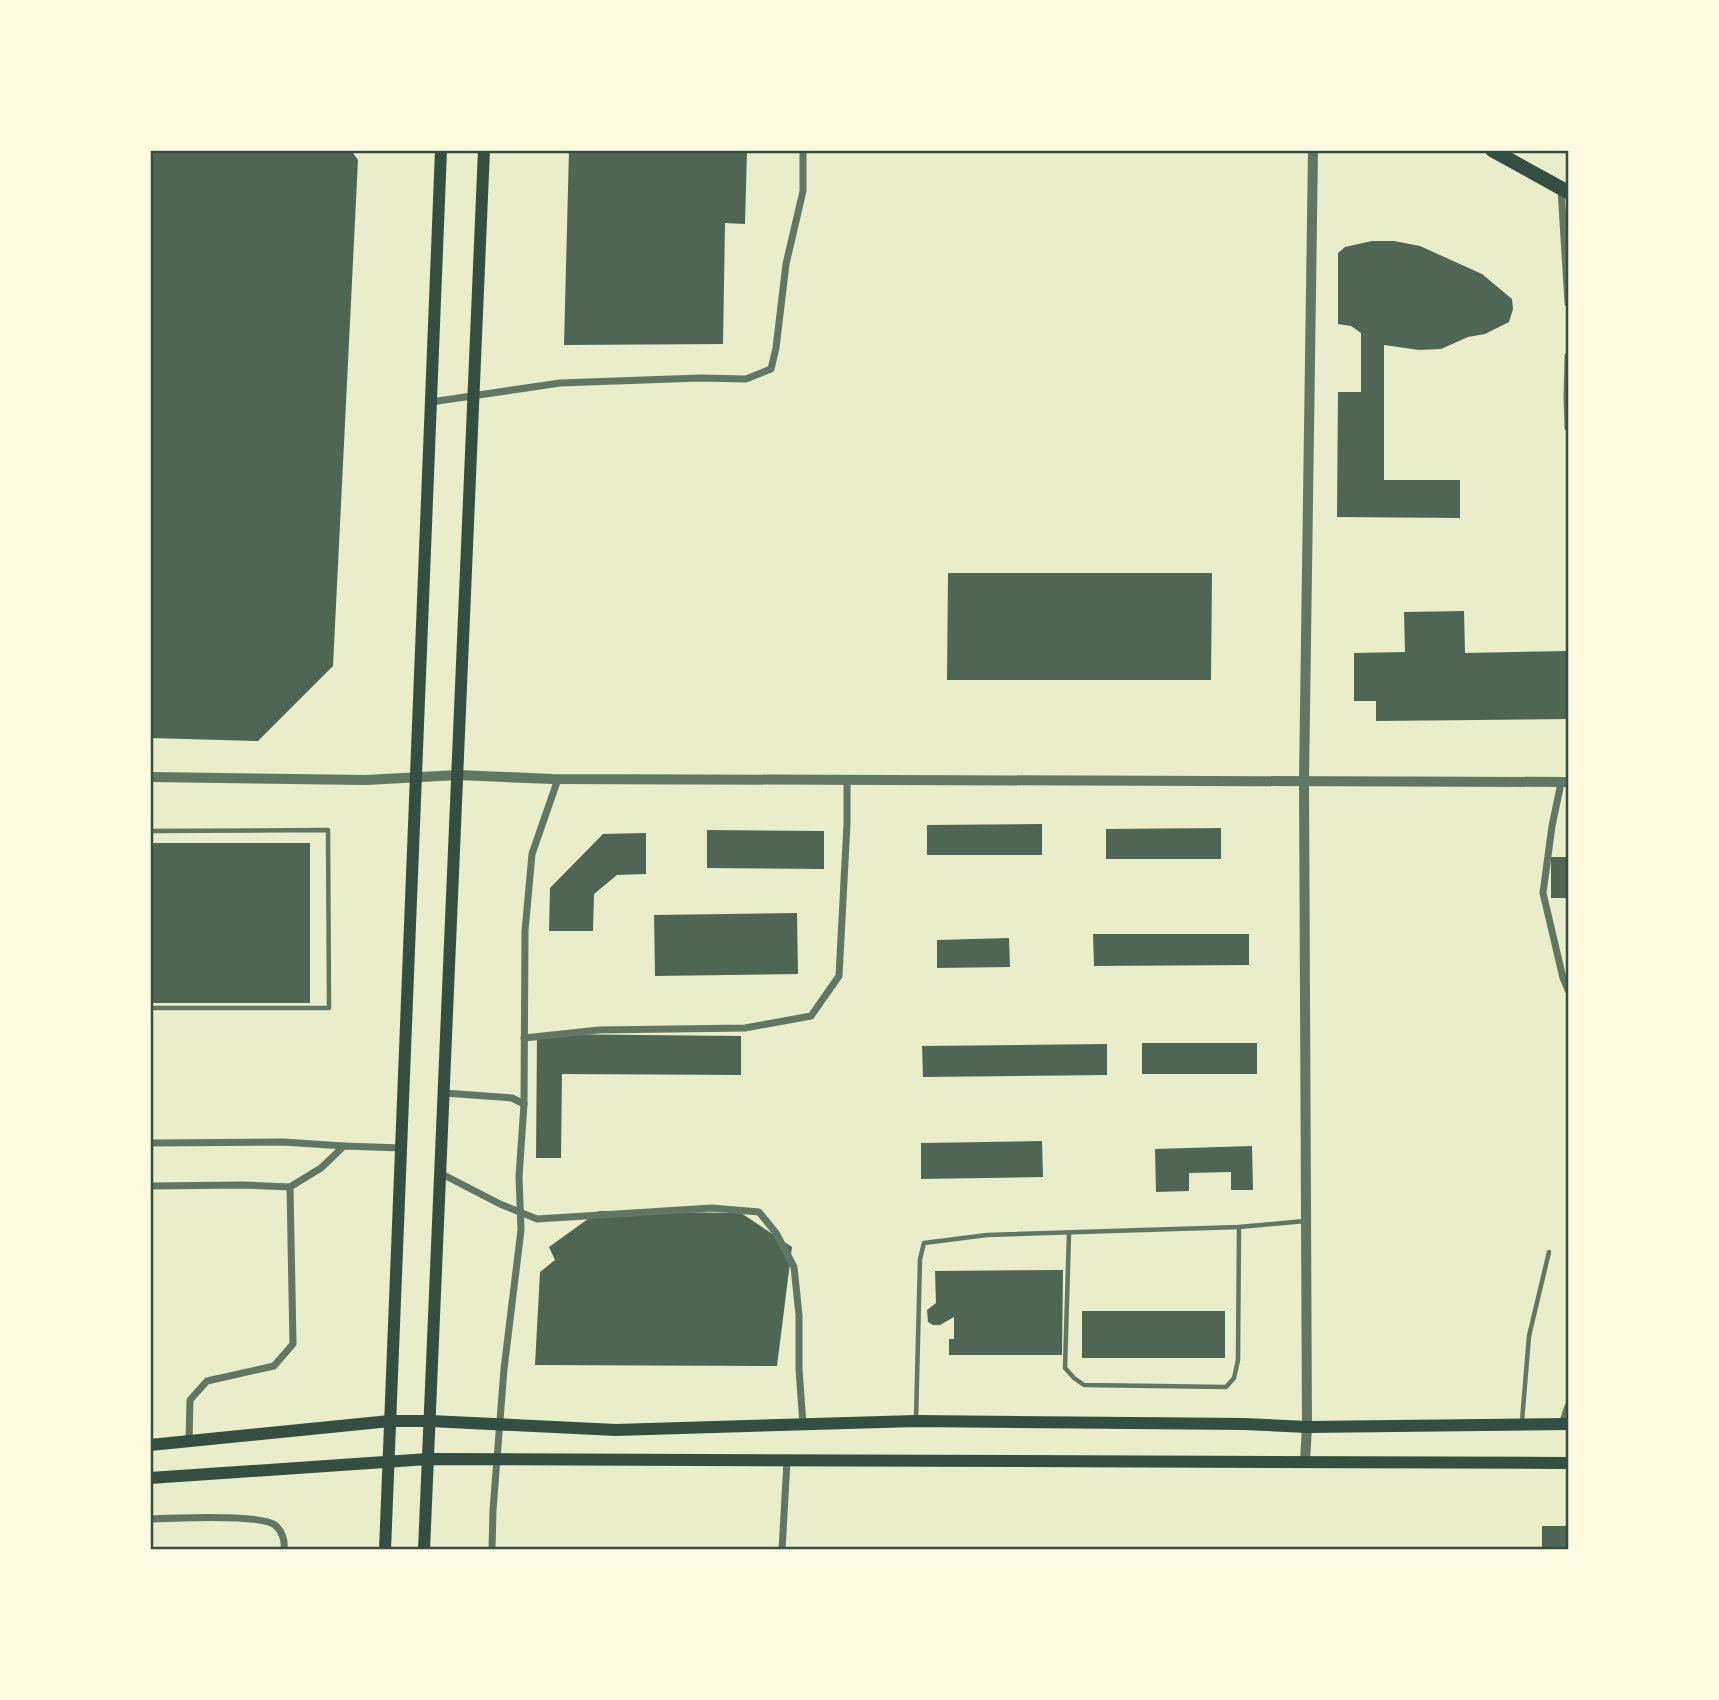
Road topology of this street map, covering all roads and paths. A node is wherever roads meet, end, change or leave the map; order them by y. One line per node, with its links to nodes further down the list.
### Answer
1 (441, 150): 10 (main road)
2 (484, 150): 9 (main road)
3 (803, 150): 9 (street)
4 (1313, 150): 17 (street)
5 (1492, 150): 6 (main road)
6 (1565, 190): 7 (street)
7 (1569, 303)
8 (1569, 356): 11 (street)
9 (474, 396): 10 (street); 12 (main road)
10 (431, 402): 13 (main road)
11 (1569, 428)
12 (457, 775): 13 (street); 15 (street); 23 (main road)
13 (416, 776): 14 (street); 27 (main road)
14 (150, 777)
15 (558, 779): 16 (street); 22 (street)
16 (847, 779): 17 (street); 22 (street)
17 (1304, 780): 18 (street); 32 (street)
18 (1565, 783): 20 (street)
19 (150, 831): 21 (lane)
20 (1569, 990)
21 (150, 1008)
22 (524, 1038): 24 (street)
23 (444, 1094): 24 (street); 28 (main road)
24 (524, 1104): 31 (street)
25 (150, 1143): 26 (street)
26 (344, 1146): 27 (street); 30 (street)
27 (401, 1148): 38 (main road)
28 (440, 1173): 31 (street); 37 (main road)
29 (150, 1186): 30 (street)
30 (290, 1188): 45 (street)
31 (521, 1213): 40 (street); 42 (street)
32 (1305, 1221): 33 (lane); 44 (street)
33 (1239, 1227): 34 (lane); 34 (lane)
34 (1069, 1233): 39 (lane)
35 (1549, 1252): 43 (lane)
36 (1569, 1406): 41 (street)
37 (430, 1420): 38 (main road); 40 (main road); 47 (main road)
38 (390, 1421): 45 (main road); 51 (main road)
39 (916, 1421): 42 (main road); 44 (main road)
40 (500, 1424): 42 (main road); 48 (street)
41 (1565, 1424): 43 (main road)
42 (803, 1425)
43 (1522, 1426): 44 (main road)
44 (1307, 1427): 50 (street)
45 (189, 1441): 46 (main road)
46 (150, 1445)
47 (428, 1459): 48 (main road); 51 (main road); 57 (main road)
48 (497, 1459): 49 (main road); 58 (street)
49 (787, 1461): 50 (main road); 59 (street)
50 (1305, 1461): 52 (main road)
51 (388, 1463): 53 (main road); 56 (main road)
52 (1569, 1463)
53 (150, 1478)
54 (150, 1519): 55 (street)
55 (285, 1549)
56 (385, 1549)
57 (424, 1549)
58 (492, 1549)
59 (782, 1549)

